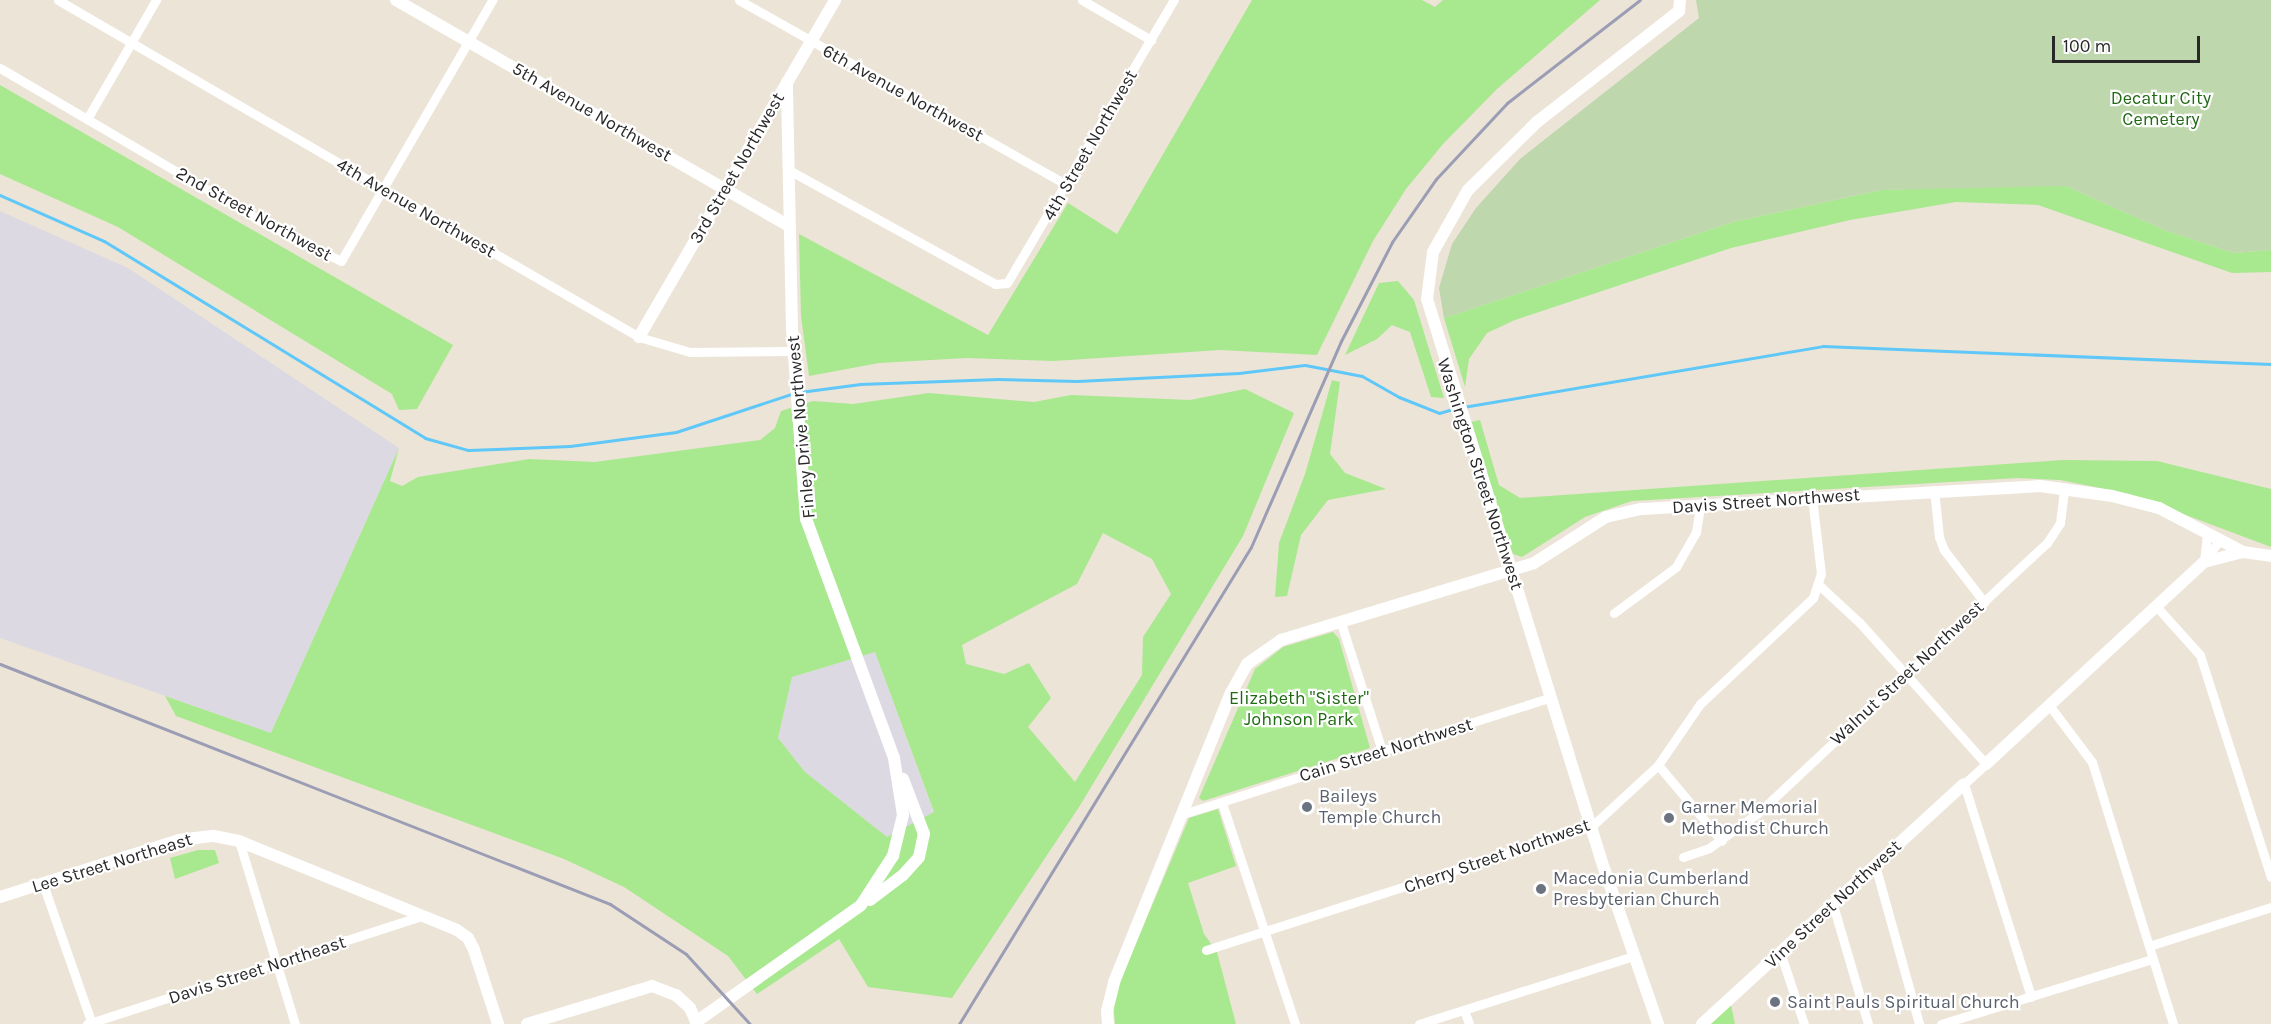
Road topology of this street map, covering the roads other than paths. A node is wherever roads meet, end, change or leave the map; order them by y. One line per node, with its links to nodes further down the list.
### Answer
1 (58, 0): 12 (street, 4th Avenue Northwest)
2 (156, 0): 12 (street)
3 (396, 0): 11 (street, 5th Avenue Northwest)
4 (492, 0): 11 (street, 2nd Street Northwest)
5 (739, 0): 13 (street, 6th Avenue Northwest)
6 (835, 0): 13 (street, 3rd Street Northwest)
7 (1082, 0): 10 (street)
8 (1174, 0): 10 (street, 4th Street Northwest)
9 (1679, 6): 33 (street, Washington Street Northwest)
10 (1150, 40): 18 (street, 4th Street Northwest)
11 (468, 41): 19 (street, 5th Avenue Northwest); 20 (street, 2nd Street Northwest)
12 (131, 42): 16 (street); 20 (street, 4th Avenue Northwest)
13 (812, 42): 15 (street, 3rd Street Northwest); 18 (street, 6th Avenue Northwest)
14 (0, 68): 16 (street, 2nd Street Northwest)
15 (787, 82): 17 (street, Finley Drive Northwest); 19 (street, 3rd Street Northwest)
16 (87, 119): 20 (street, 2nd Street Northwest)
17 (788, 169): 18 (street, 4th Street Northwest); 21 (street, Finley Drive Northwest)
18 (1067, 185)
19 (725, 189): 21 (street, 5th Avenue Northwest); 22 (street, 3rd Street Northwest)
20 (383, 190): 22 (street, 4th Avenue Northwest)
21 (788, 225): 23 (street, Finley Drive Northwest)
22 (639, 337): 23 (street, 4th Avenue Northwest)
23 (793, 351): 43 (street, Finley Drive Northwest)
24 (2064, 488): 25 (street, Davis Street Northwest); 28 (street, Davis Street Northwest); 35 (street, Walnut Street Northwest)
25 (1934, 490): 26 (street, Davis Street Northwest); 35 (street)
26 (1812, 497): 27 (street, Davis Street Northwest); 34 (street)
27 (1700, 506): 33 (street, Davis Street Northwest); 37 (street)
28 (2207, 534): 29 (street, Davis Street Northwest); 32 (street)
29 (2220, 539): 30 (street, Davis Street Northwest); 32 (street)
30 (2243, 552): 31 (street, Davis Street Northwest); 32 (street)
31 (2271, 556)
32 (2204, 562): 36 (street)
33 (1511, 570): 38 (street, Davis Street Northwest); 40 (street, Washington Street Northwest)
34 (1820, 586): 39 (street); 45 (street, Cherry Street Northwest)
35 (1984, 602): 39 (street, Walnut Street Northwest)
36 (2156, 606): 41 (street); 54 (street)
37 (1614, 613)
38 (1341, 623): 42 (street); 48 (street, Davis Street Northwest)
39 (1906, 674): 44 (street); 51 (street, Walnut Street Northwest)
40 (1551, 697): 42 (street, Cain Street Northwest); 49 (street, Washington Street Northwest)
41 (2049, 705): 44 (street); 62 (street)
42 (1382, 751): 47 (street, Cain Street Northwest)
43 (894, 758): 57 (street, Finley Drive Northwest); 57 (street, Finley Drive Northwest)
44 (1986, 764): 46 (street)
45 (1658, 765): 49 (street, Cherry Street Northwest); 51 (street)
46 (1964, 784): 53 (street, Vine Street Northwest); 68 (street)
47 (1222, 803): 48 (street, Cain Street Northwest); 61 (street)
48 (1183, 814): 75 (street, Davis Street Northwest)
49 (1592, 826): 61 (street, Cherry Street Northwest); 65 (street, Washington Street Northwest)
50 (239, 841): 55 (street, Lee Street Northeast); 60 (street, Lee Street Northeast); 67 (street)
51 (1722, 841): 52 (street, Walnut Street Northwest)
52 (1683, 857)
53 (1875, 865): 58 (street, Vine Street Northwest); 83 (street)
54 (2271, 877)
55 (43, 884): 56 (street, Lee Street Northeast); 71 (street)
56 (0, 897)
57 (861, 905): 70 (street, Finley Drive Northwest)
58 (1833, 905): 64 (street, Vine Street Northwest); 82 (street)
59 (2271, 907): 62 (street)
60 (427, 915): 67 (street, Davis Street Northeast); 73 (street, Lee Street Northeast)
61 (1265, 932): 63 (street, Cherry Street Northwest); 76 (street)
62 (2149, 946): 66 (street)
63 (1206, 950)
64 (1780, 952): 80 (street, Vine Street Northwest); 81 (street)
65 (1634, 956): 69 (street); 79 (street, Washington Street Northwest)
66 (2152, 959): 68 (street); 85 (street)
67 (276, 963): 71 (street, Davis Street Northeast); 72 (street)
68 (2031, 997): 84 (street)
69 (1464, 1010): 77 (street); 78 (street)
70 (696, 1023): 74 (street)
71 (90, 1024)
72 (295, 1024)
73 (498, 1024)
74 (527, 1024)
75 (1108, 1024)
76 (1295, 1024)
77 (1419, 1024)
78 (1469, 1024)
79 (1658, 1024)
80 (1702, 1024)
81 (1804, 1024)
82 (1868, 1024)
83 (1920, 1024)
84 (1941, 1024)
85 (2173, 1024)

